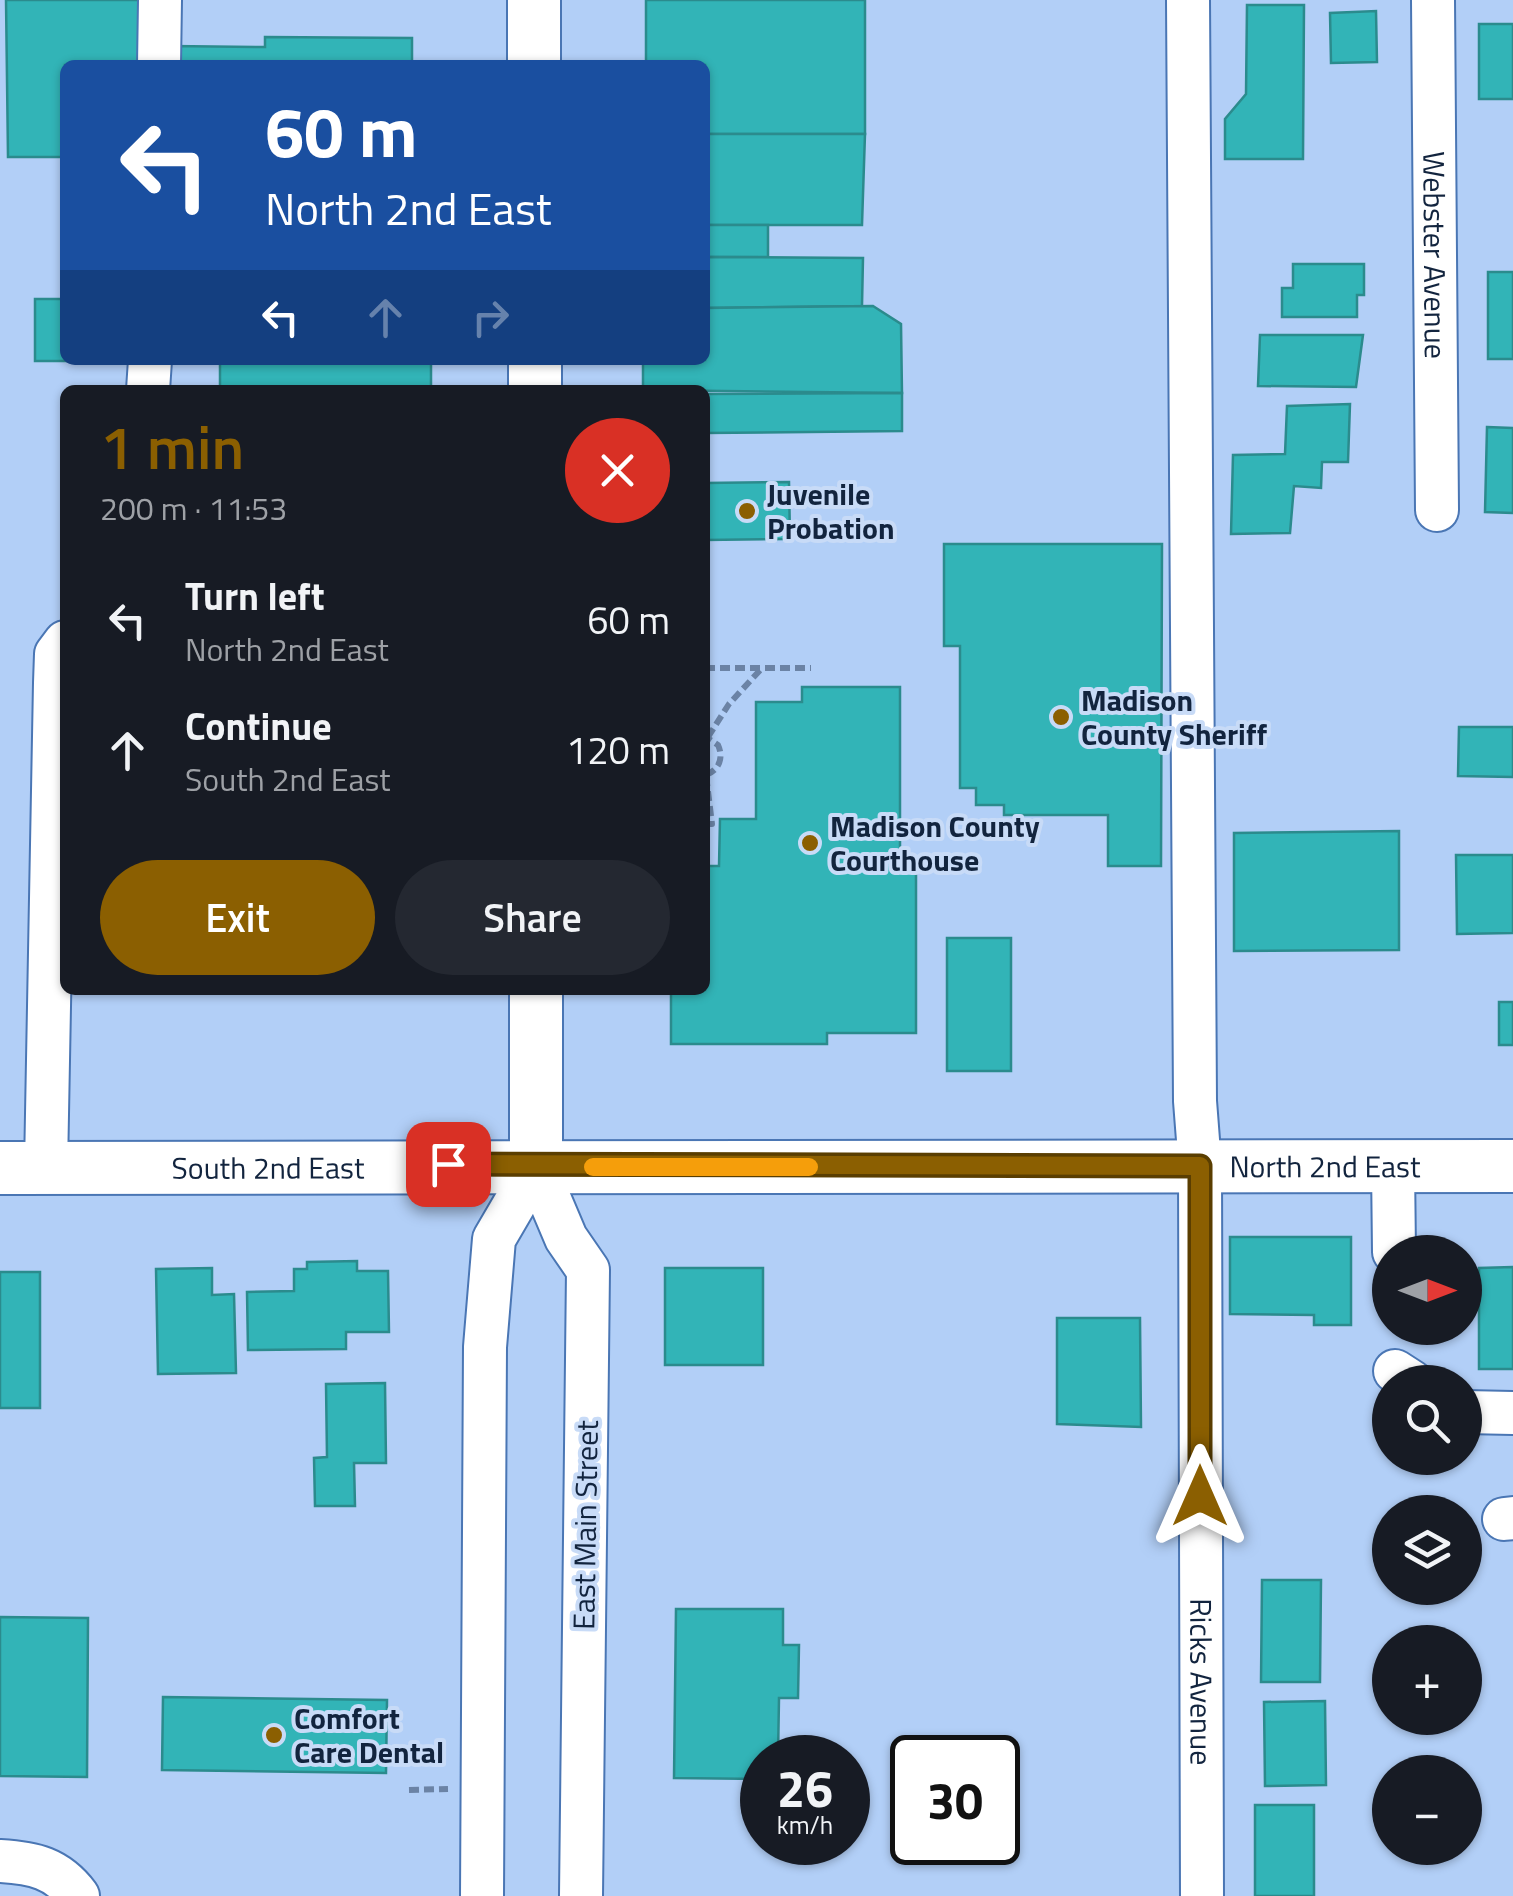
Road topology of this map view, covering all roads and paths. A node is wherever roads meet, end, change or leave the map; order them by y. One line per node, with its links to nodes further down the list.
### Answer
1 (160, 0): 5 (street)
2 (534, 0): 6 (main road)
3 (1188, 0): 16 (street, Ricks Avenue)
4 (1433, 0): 7 (street, Webster Avenue)
5 (159, 60)
6 (534, 60)
7 (1437, 510)
8 (60, 649): 20 (street)
9 (710, 668): 10 (path)
10 (762, 668): 11 (path); 12 (path)
11 (811, 668)
12 (710, 731)
13 (710, 740): 14 (path)
14 (710, 772)
15 (536, 995): 19 (main road, East Main Street)
16 (1200, 1166): 17 (main road, North 2nd East); 19 (main road, North 2nd East); 30 (street, Ricks Avenue)
17 (1393, 1166): 18 (main road, North 2nd East); 21 (street)
18 (1513, 1166)
19 (536, 1167): 20 (main road, South 2nd East); 28 (street); 29 (street, East Main Street)
20 (23, 1168)
21 (1394, 1235)
22 (1482, 1412): 23 (street)
23 (1513, 1413)
24 (449, 1789): 25 (path)
25 (410, 1790)
26 (0, 1862): 27 (street)
27 (78, 1896)
28 (482, 1896)
29 (582, 1896)
30 (1202, 1896)

